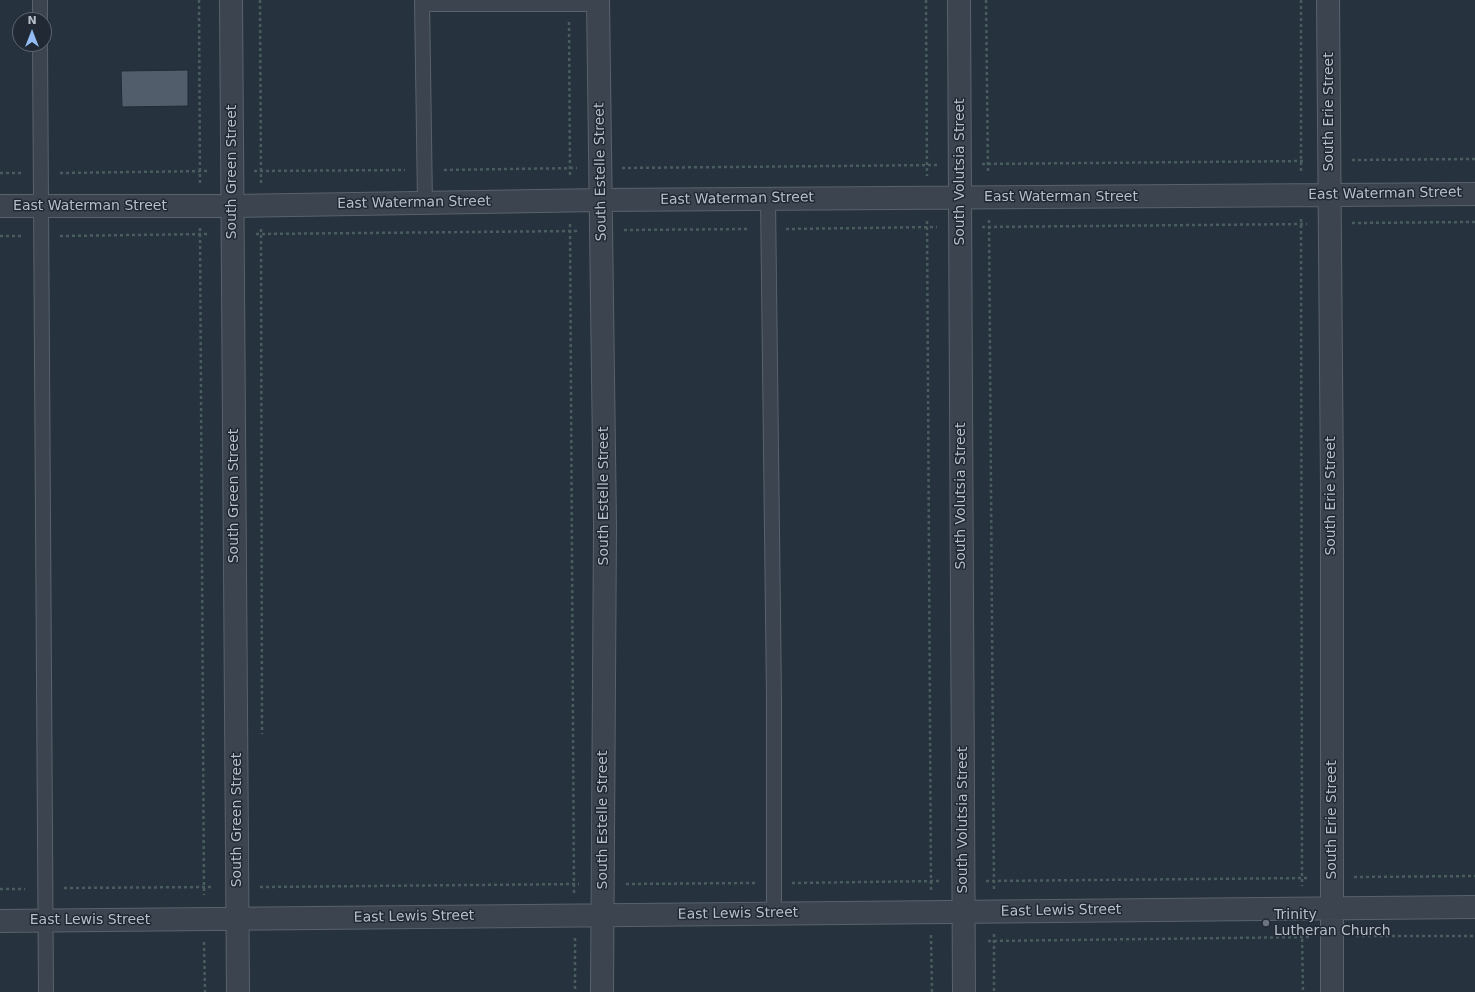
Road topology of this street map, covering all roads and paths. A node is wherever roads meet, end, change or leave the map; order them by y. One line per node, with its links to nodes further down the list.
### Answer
1 (40, 0): 13 (lane)
2 (199, 0): 25 (path)
3 (231, 0): 26 (street, South Green Street)
4 (260, 0): 24 (path)
5 (926, 0): 20 (path)
6 (959, 0): 18 (street, South Volutsia Street)
7 (986, 0): 19 (path)
8 (1301, 0): 16 (path)
9 (1328, 0): 17 (street, South Erie Street)
10 (422, 2): 12 (lane); 23 (lane)
11 (598, 2): 12 (lane); 22 (street, South Estelle Street)
12 (569, 4): 21 (path)
13 (40, 12)
14 (40, 52): 28 (lane)
15 (1475, 159): 17 (path)
16 (1301, 161): 17 (path); 19 (path); 30 (path)
17 (1329, 161): 31 (street, South Erie Street)
18 (960, 164): 19 (path); 20 (path); 32 (street, South Volutsia Street)
19 (988, 164): 33 (path)
20 (927, 165): 22 (path); 34 (path)
21 (570, 168): 22 (path); 23 (path); 37 (path)
22 (600, 168): 36 (street, South Estelle Street)
23 (424, 170): 24 (path); 38 (lane)
24 (261, 171): 26 (path); 43 (path)
25 (200, 172): 26 (path); 28 (path); 41 (path)
26 (232, 172): 42 (street, South Green Street)
27 (0, 173): 28 (path)
28 (40, 173): 40 (lane)
29 (1475, 194): 31 (street, East Waterman Street)
30 (1301, 195): 31 (street, East Waterman Street); 33 (street, East Waterman Street); 45 (path)
31 (1329, 195): 46 (street, South Erie Street)
32 (960, 197): 33 (street, East Waterman Street); 34 (street, East Waterman Street); 48 (street, South Volutsia Street)
33 (989, 197): 49 (path)
34 (927, 198): 35 (street, East Waterman Street); 47 (path)
35 (768, 199): 36 (street, East Waterman Street); 50 (lane)
36 (601, 200): 37 (street, East Waterman Street); 52 (street, South Estelle Street)
37 (570, 201): 38 (street, East Waterman Street); 51 (path)
38 (425, 203): 43 (street, East Waterman Street)
39 (0, 206): 40 (street, East Waterman Street)
40 (40, 206): 41 (street, East Waterman Street); 57 (lane)
41 (200, 206): 42 (street, East Waterman Street); 53 (path)
42 (232, 206): 43 (street, East Waterman Street); 54 (street, South Green Street)
43 (261, 206): 55 (path)
44 (1475, 222): 46 (path)
45 (1301, 224): 46 (path); 49 (path); 61 (path)
46 (1330, 224): 60 (street, South Erie Street)
47 (928, 227): 48 (path); 50 (path); 62 (path)
48 (960, 227): 49 (path); 63 (street, South Volutsia Street)
49 (989, 227): 64 (path)
50 (769, 229): 52 (path); 65 (lane)
51 (570, 231): 52 (path); 55 (path); 66 (path)
52 (601, 231): 67 (street, South Estelle Street)
53 (200, 234): 54 (path); 57 (path); 68 (path)
54 (232, 234): 55 (path); 69 (street, South Green Street)
55 (261, 234): 58 (path)
56 (0, 236): 57 (path)
57 (41, 236): 72 (lane)
58 (262, 735)
59 (1475, 876): 60 (path)
60 (1332, 877): 61 (path); 75 (street, South Erie Street)
61 (1302, 878): 64 (path); 74 (path)
62 (931, 881): 63 (path); 65 (path); 76 (path)
63 (963, 881): 64 (path); 77 (street, South Volutsia Street)
64 (994, 881): 78 (path)
65 (774, 883): 67 (path); 79 (lane)
66 (574, 884): 67 (path); 70 (path); 80 (path)
67 (603, 884): 81 (street, South Estelle Street)
68 (204, 887): 69 (path); 72 (path); 82 (path)
69 (237, 887): 70 (path); 83 (street, South Green Street)
70 (262, 887): 84 (path)
71 (0, 889): 72 (path)
72 (46, 889): 85 (lane)
73 (1475, 907): 75 (street, East Lewis Street)
74 (1302, 908): 75 (street, East Lewis Street); 78 (street, East Lewis Street); 89 (path)
75 (1332, 908): 87 (street, South Erie Street)
76 (931, 912): 77 (street, East Lewis Street); 79 (street, East Lewis Street); 91 (path)
77 (963, 912): 78 (street, East Lewis Street); 92 (street, South Volutsia Street)
78 (994, 912): 90 (path)
79 (774, 914): 81 (street, East Lewis Street)
80 (574, 916): 81 (street, East Lewis Street); 84 (street, East Lewis Street); 96 (path)
81 (603, 916): 97 (street, South Estelle Street)
82 (204, 919): 83 (street, East Lewis Street); 85 (street, East Lewis Street); 94 (path)
83 (238, 919): 84 (street, East Lewis Street); 95 (street, South Green Street)
84 (262, 919)
85 (46, 920): 86 (street, East Lewis Street); 93 (lane)
86 (0, 921)
87 (1332, 936): 88 (path); 89 (path); 102 (street, South Erie Street)
88 (1475, 936)
89 (1302, 937): 90 (path); 101 (path)
90 (994, 940): 92 (path); 100 (path)
91 (931, 941): 92 (path); 98 (path)
92 (964, 941): 99 (street, South Volutsia Street)
93 (46, 992)
94 (205, 992)
95 (238, 992)
96 (575, 992)
97 (602, 992)
98 (932, 992)
99 (964, 992)
100 (994, 992)
101 (1303, 992)
102 (1332, 992)

